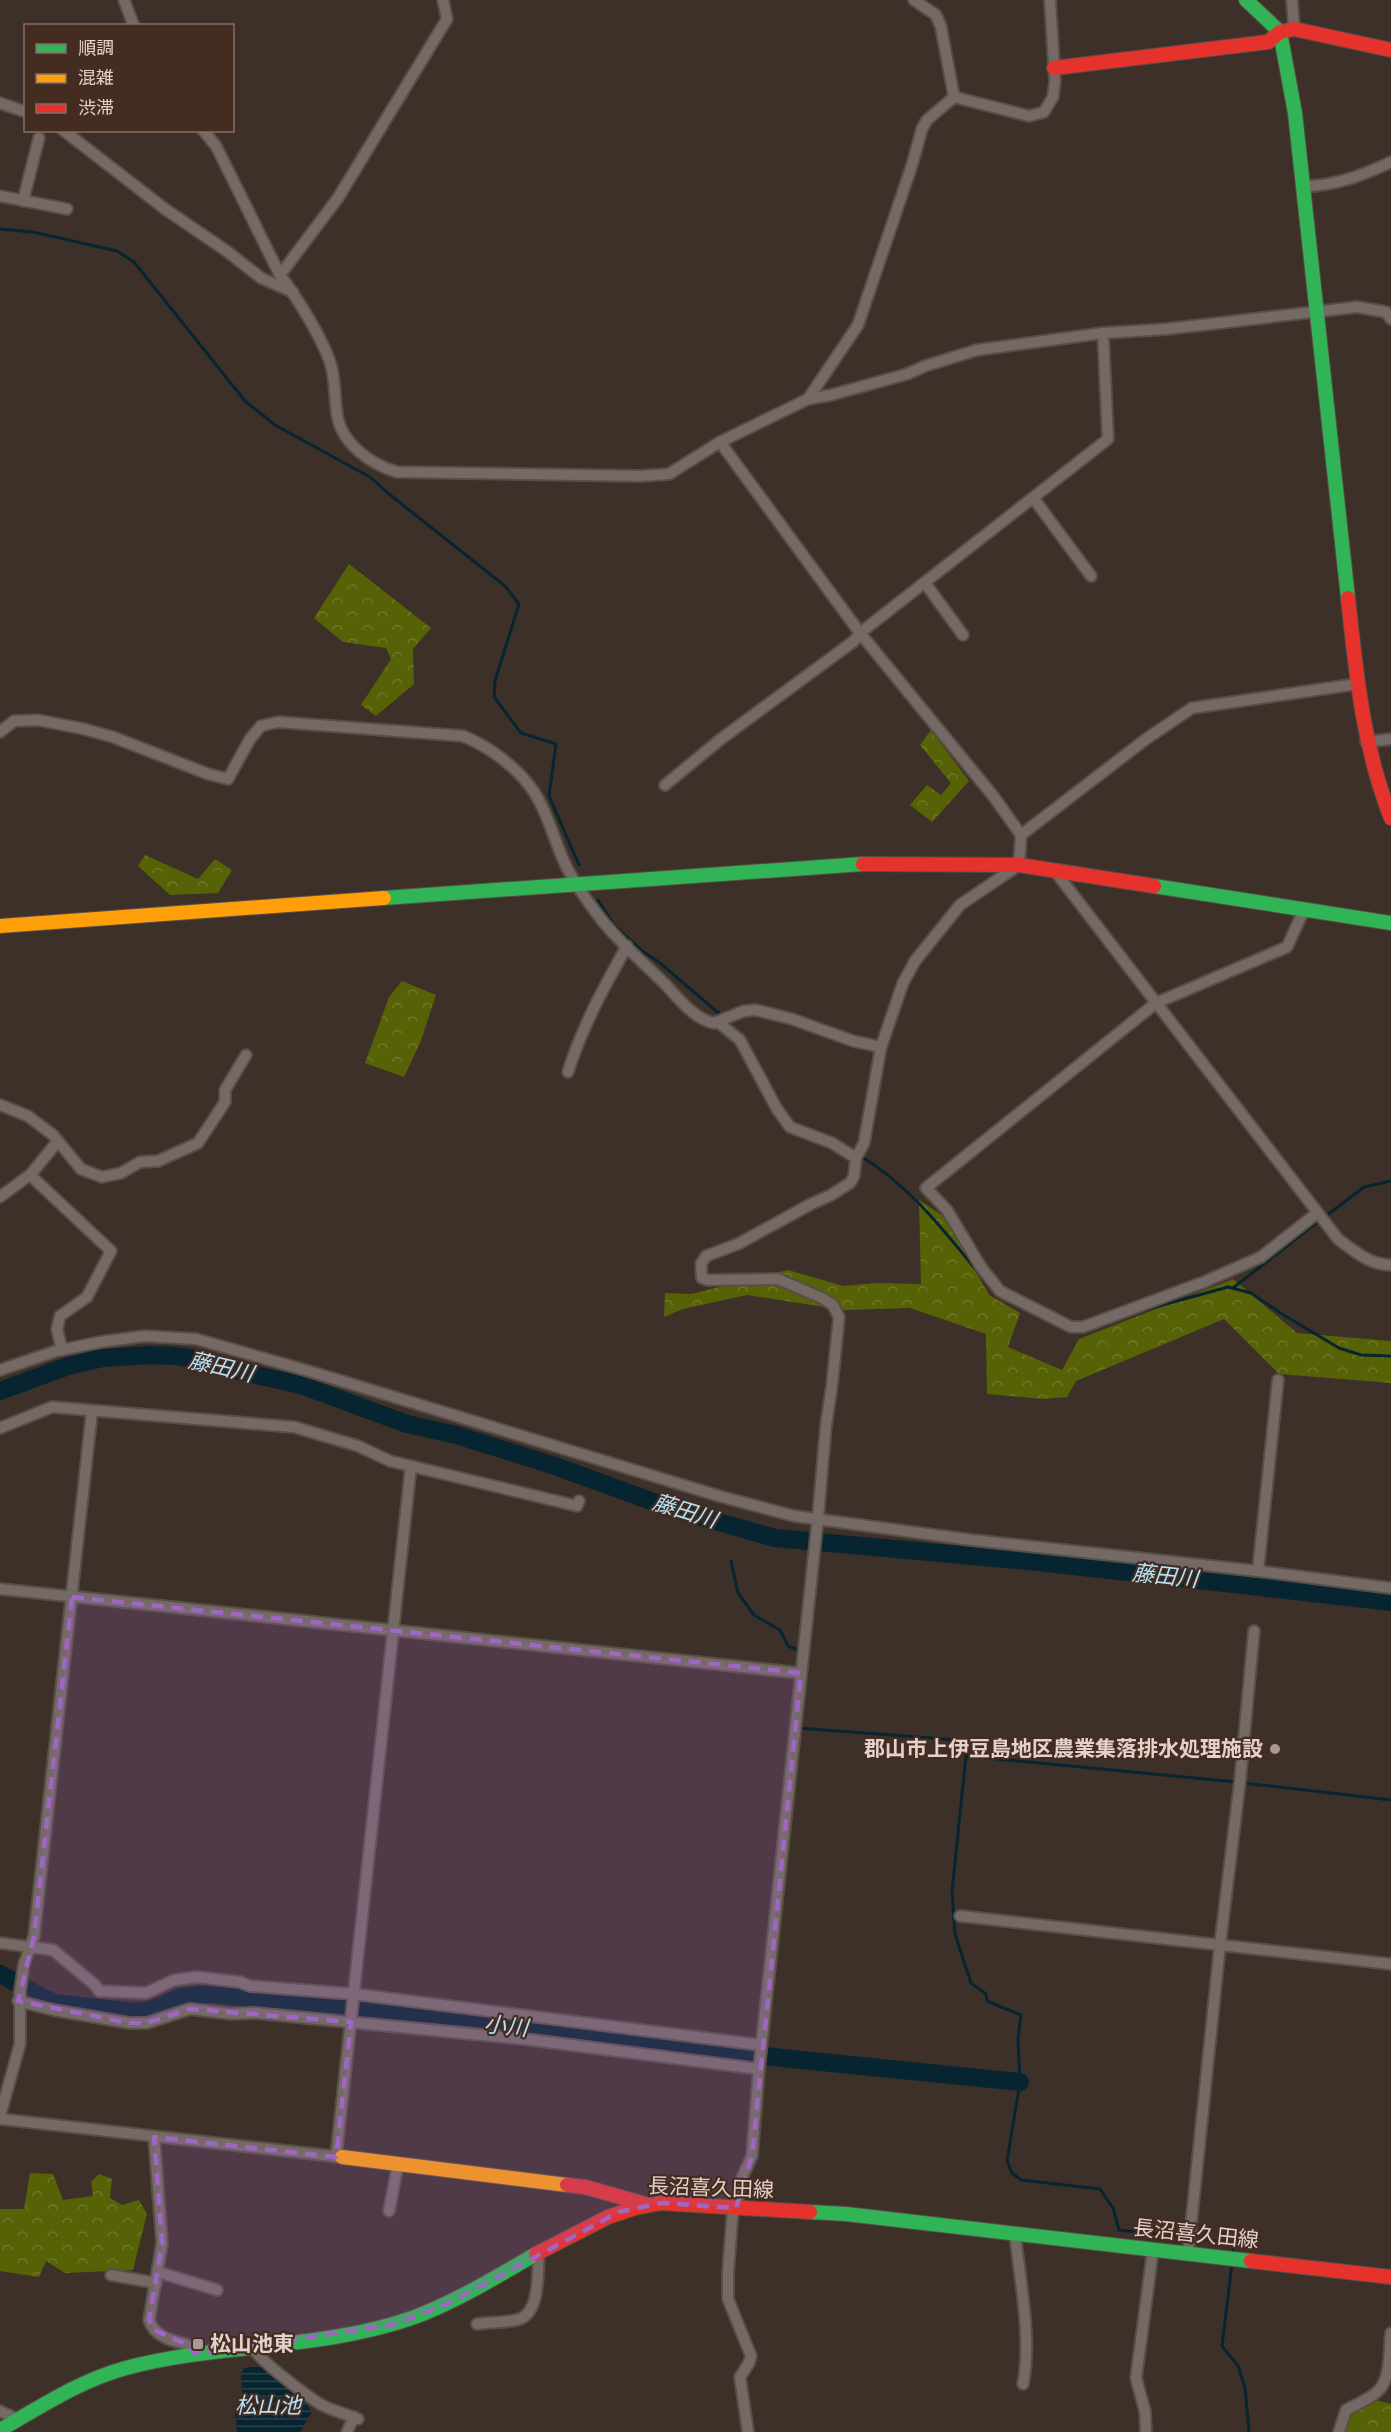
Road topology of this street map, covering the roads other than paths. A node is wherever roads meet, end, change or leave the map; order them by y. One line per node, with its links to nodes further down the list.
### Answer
1 (123, 0): 7 (street)
2 (443, 0): 23 (street)
3 (914, 0): 12 (street)
4 (1050, 0): 11 (street)
5 (1246, 0): 9 (street)
6 (1292, 0): 8 (street)
7 (133, 24)
8 (1294, 29): 9 (street); 10 (street)
9 (1280, 32): 11 (street); 19 (street)
10 (1391, 50)
11 (1054, 68): 12 (street)
12 (954, 97): 28 (street)
13 (0, 103): 14 (street)
14 (24, 111)
15 (66, 132): 24 (street)
16 (205, 132): 23 (street)
17 (39, 138): 21 (street)
18 (1391, 162): 19 (street)
19 (1302, 186): 25 (street)
20 (0, 196): 21 (street)
21 (23, 201): 22 (street)
22 (67, 209)
23 (280, 275): 24 (street)
24 (294, 292): 29 (street)
25 (1316, 313): 26 (street); 27 (street); 35 (street)
26 (1391, 319)
27 (1103, 333): 28 (street); 30 (street)
28 (808, 399): 29 (street)
29 (720, 442): 33 (street)
30 (1034, 499): 31 (street); 32 (street)
31 (1091, 576)
32 (925, 583): 33 (street); 34 (street)
33 (860, 633): 39 (street); 41 (street)
34 (963, 636)
35 (1357, 684): 38 (street); 41 (street)
36 (0, 732): 44 (street)
37 (1391, 739): 38 (street)
38 (1366, 742): 40 (street)
39 (665, 785)
40 (1391, 818)
41 (1021, 835): 42 (street)
42 (1019, 865): 43 (street); 44 (street); 51 (street)
43 (1054, 870): 45 (street); 49 (street)
44 (579, 885): 47 (street); 48 (street)
45 (1304, 910): 46 (street); 49 (street)
46 (1391, 923)
47 (0, 926)
48 (627, 946): 50 (street); 53 (street)
49 (1156, 1003): 59 (street); 59 (street)
50 (718, 1022): 51 (street); 56 (street)
51 (881, 1047): 56 (street)
52 (246, 1055): 55 (street)
53 (568, 1072)
54 (0, 1105): 55 (street)
55 (58, 1141): 57 (street)
56 (856, 1158): 68 (street)
57 (30, 1175): 58 (street); 61 (street)
58 (0, 1197)
59 (1316, 1214): 60 (street)
60 (1391, 1265)
61 (62, 1350): 62 (street); 68 (street)
62 (0, 1370)
63 (1278, 1380): 69 (street)
64 (92, 1411): 65 (street); 66 (street); 72 (street)
65 (0, 1428)
66 (411, 1466): 67 (street); 73 (street)
67 (579, 1501)
68 (818, 1517): 69 (street); 75 (street)
69 (1258, 1571): 70 (street)
70 (1391, 1588)
71 (0, 1589): 72 (street)
72 (72, 1596): 73 (street); 79 (street)
73 (394, 1631): 75 (street); 81 (street)
74 (1254, 1631): 78 (street)
75 (801, 1673): 84 (street)
76 (960, 1916): 78 (street)
77 (0, 1943): 79 (street)
78 (1220, 1945): 80 (street); 97 (street)
79 (31, 1946): 81 (street); 82 (street)
80 (1391, 1964)
81 (354, 1994): 83 (street); 84 (street)
82 (19, 1996): 83 (street); 86 (street)
83 (351, 2022): 85 (street); 89 (street)
84 (761, 2045): 85 (street)
85 (759, 2069): 92 (street)
86 (5, 2076): 87 (street)
87 (0, 2117): 88 (street)
88 (154, 2136): 89 (street); 100 (street)
89 (339, 2157): 90 (street)
90 (398, 2164): 91 (street); 93 (street)
91 (645, 2204): 92 (street, 長沼喜久田線); 96 (street, 長沼喜久田線)
92 (735, 2208): 94 (street, 長沼喜久田線); 111 (street)
93 (389, 2211)
94 (1015, 2234): 95 (street, 長沼喜久田線); 106 (street)
95 (1153, 2250): 97 (street, 長沼喜久田線); 112 (street)
96 (539, 2253): 102 (street); 104 (street, 長沼喜久田線)
97 (1188, 2254): 99 (street, 長沼喜久田線)
98 (111, 2275): 100 (street)
99 (1391, 2277)
100 (157, 2278): 101 (street); 105 (street)
101 (217, 2290)
102 (477, 2324)
103 (1391, 2333): 113 (street)
104 (252, 2347): 105 (street, 長沼喜久田線); 110 (street)
105 (195, 2354): 108 (street, 長沼喜久田線)
106 (1023, 2384)
107 (0, 2411): 108 (street)
108 (19, 2420): 109 (street, 長沼喜久田線)
109 (0, 2430)
110 (347, 2432)
111 (748, 2432)
112 (1146, 2432)
113 (1340, 2432)

